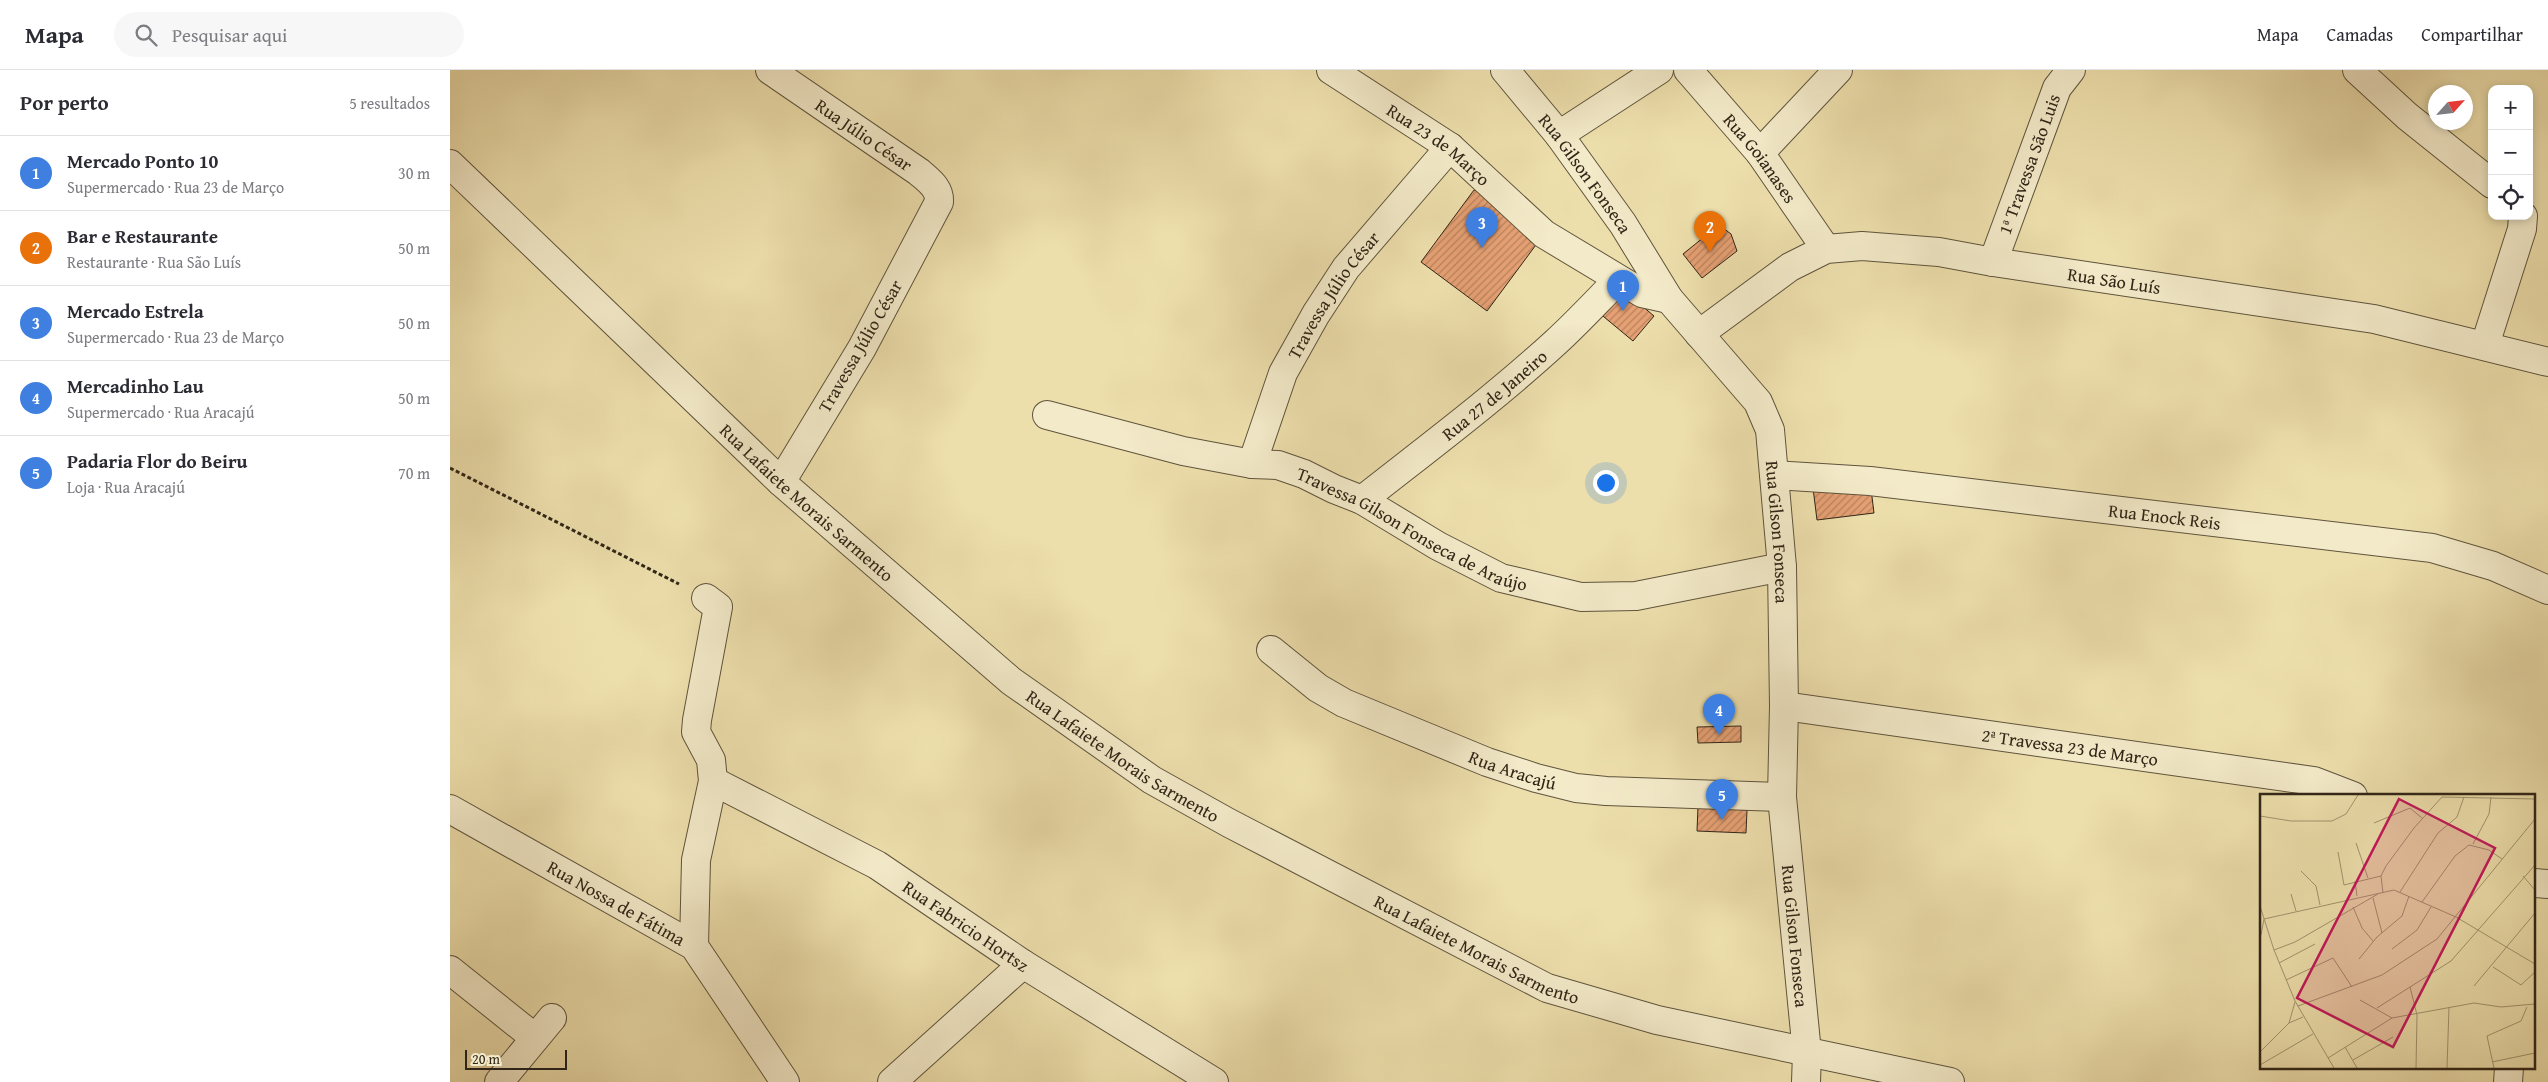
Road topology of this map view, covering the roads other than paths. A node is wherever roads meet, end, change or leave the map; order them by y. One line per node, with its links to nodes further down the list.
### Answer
1 (770, 70): 14 (street, Rua Júlio César)
2 (1331, 70): 10 (street, Rua 23 de Março)
3 (1505, 70): 9 (street, Rua Gilson Fonseca)
4 (1659, 70): 9 (street)
5 (1688, 70): 11 (street, Rua Goianases)
6 (1838, 70): 11 (street)
7 (2071, 70): 17 (street, 1ª Travessa São Luis)
8 (2357, 70): 13 (street)
9 (1559, 135): 19 (street, Rua Gilson Fonseca)
10 (1450, 147): 18 (street, Rua 23 de Março); 24 (street, Travessa Júlio César)
11 (1760, 153): 16 (street, Rua Goianases)
12 (450, 164): 26 (street, Rua Lafaiete Morais Sarmento)
13 (2488, 181)
14 (935, 209): 26 (street, Travessa Júlio César)
15 (2522, 220): 21 (street)
16 (1826, 249): 17 (street, Rua São Luís); 20 (street, Rua São Luís)
17 (1993, 262): 21 (street, Rua São Luís)
18 (1618, 280): 19 (street, Rua 23 de Março); 27 (street, Rua 27 de Janeiro)
19 (1669, 299): 20 (street, Rua Gilson Fonseca)
20 (1699, 334): 25 (street, Rua Gilson Fonseca)
21 (2484, 345): 22 (street, Rua São Luís)
22 (2548, 362)
23 (1046, 415): 24 (street, Travessa Gilson Fonseca de Araújo)
24 (1252, 464): 27 (street, Travessa Gilson Fonseca de Araújo)
25 (1774, 475): 28 (street, Rua Gilson Fonseca); 29 (street, Rua Enock Reis)
26 (781, 482): 40 (street, Rua Lafaiete Morais Sarmento)
27 (1362, 500): 28 (street, Travessa Gilson Fonseca de Araújo)
28 (1782, 568): 32 (street, Rua Gilson Fonseca)
29 (2548, 590)
30 (706, 598): 33 (street)
31 (1271, 650): 35 (street, Rua Aracajú)
32 (1784, 706): 34 (street, 2ª Travessa 23 de Março); 35 (street, Rua Gilson Fonseca)
33 (713, 781): 37 (street); 38 (street, Rua Fabricio Hortsz)
34 (2348, 794)
35 (1782, 797): 40 (street, Rua Gilson Fonseca)
36 (450, 809): 37 (street, Rua Nossa de Fátima)
37 (694, 946): 42 (street, Rua Nossa de Fátima)
38 (1023, 964): 43 (street); 44 (street, Rua Fabricio Hortsz)
39 (450, 970): 41 (street)
40 (1808, 1053): 45 (street, Rua Gilson Fonseca); 46 (street, Rua Lafaiete Morais Sarmento)
41 (499, 1082)
42 (785, 1082)
43 (892, 1082)
44 (1214, 1082)
45 (1806, 1082)
46 (1950, 1082)

